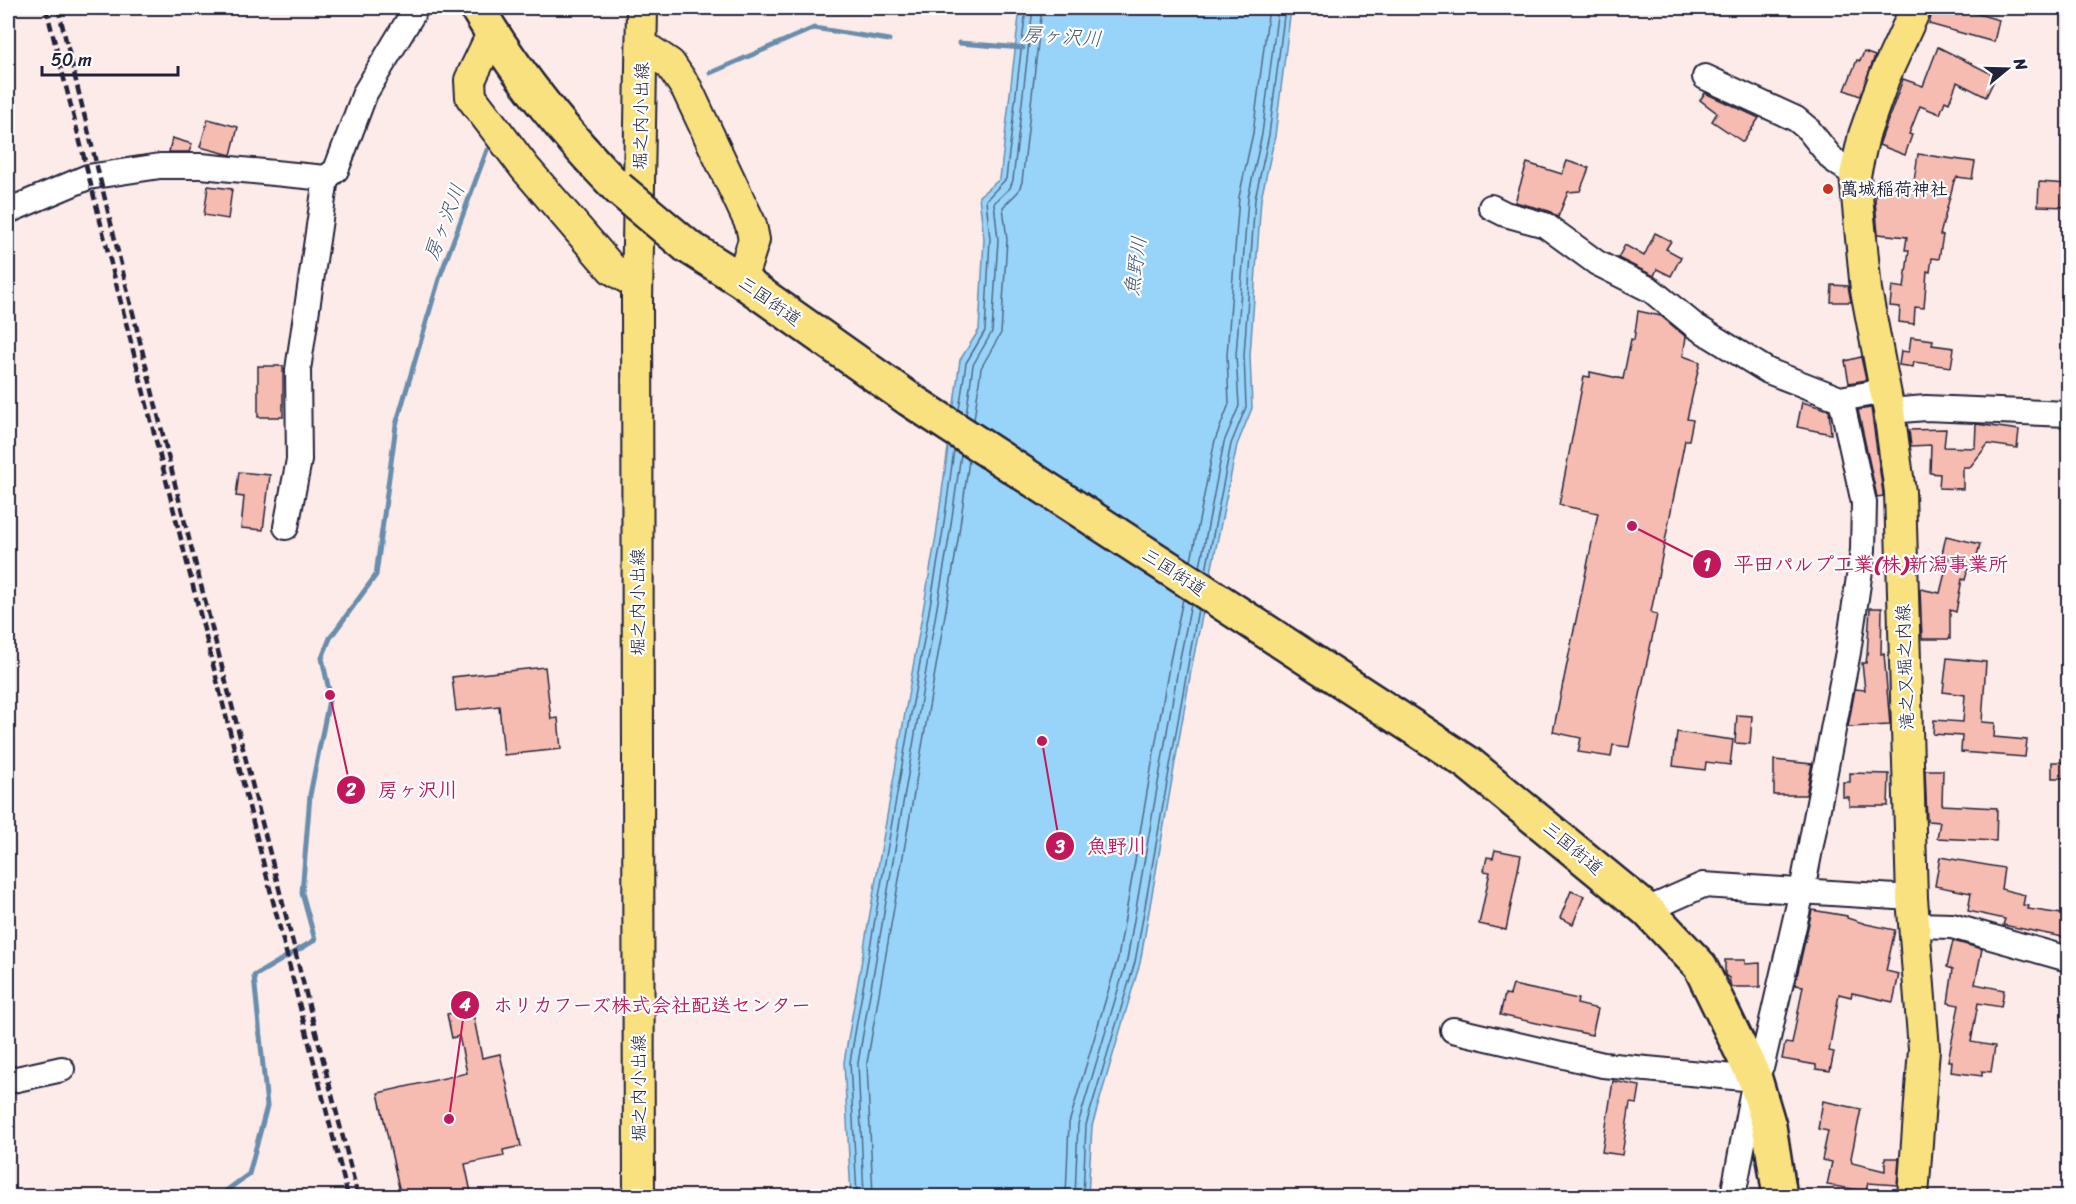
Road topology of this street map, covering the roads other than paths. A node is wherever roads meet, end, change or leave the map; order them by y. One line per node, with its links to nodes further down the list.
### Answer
1 (416, 8): 8 (street)
2 (642, 8): 5 (main road, 堀之内小出線)
3 (1916, 8): 7 (main road, 滝之又堀之内線)
4 (485, 21): 11 (highway, 三国街道, bridge); 12 (main road)
5 (642, 45): 11 (main road); 12 (main road, 堀之内小出線)
6 (1705, 77): 7 (street)
7 (1855, 175): 14 (main road, 滝之又堀之内線)
8 (326, 178): 10 (street); 16 (street)
9 (1491, 207): 13 (street)
10 (8, 211)
11 (741, 280): 18 (highway, 三国街道)
12 (637, 284): 25 (main road, 堀之内小出線)
13 (1840, 399): 14 (street); 17 (street)
14 (1887, 401): 15 (street); 19 (main road, 滝之又堀之内線)
15 (2068, 414)
16 (286, 526)
17 (1802, 891): 18 (street); 19 (street); 23 (street)
18 (1647, 910): 23 (highway, 三国街道)
19 (1913, 912): 20 (street); 28 (main road, 滝之又堀之内線)
20 (2068, 959)
21 (1453, 1030): 23 (street)
22 (62, 1069): 24 (street)
23 (1755, 1079): 26 (street); 27 (highway, 三国街道)
24 (8, 1081)
25 (639, 1197)
26 (1733, 1197)
27 (1780, 1197)
28 (1913, 1197)

